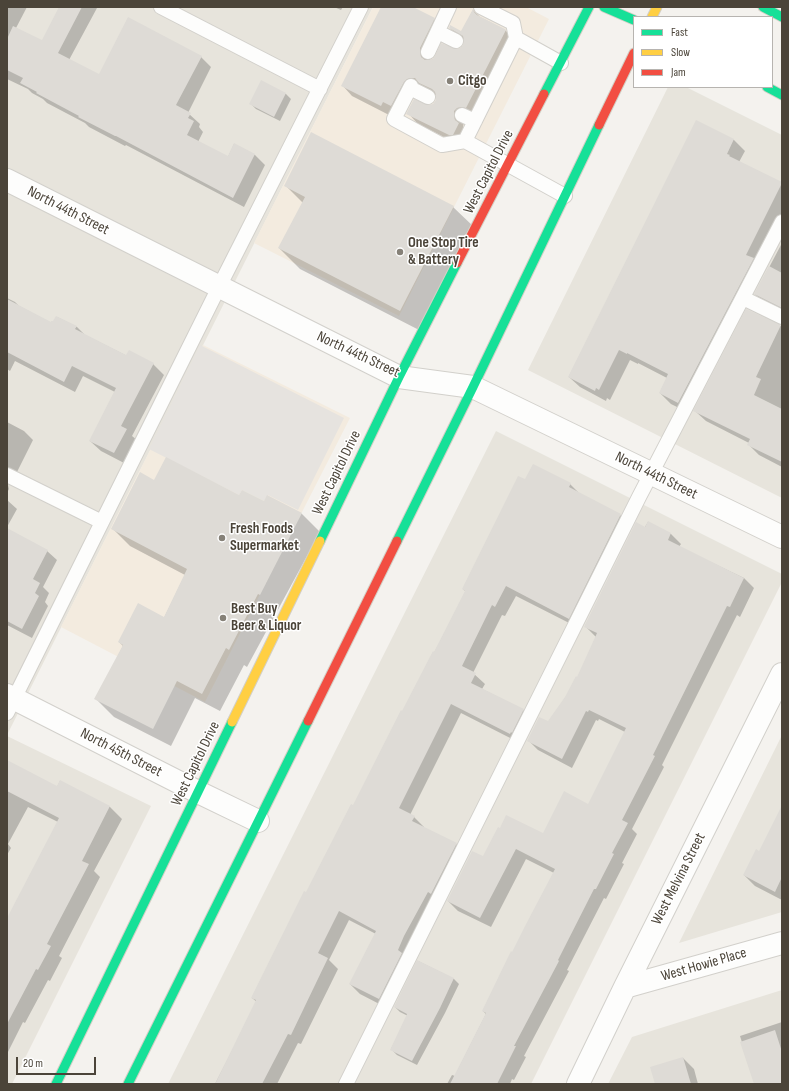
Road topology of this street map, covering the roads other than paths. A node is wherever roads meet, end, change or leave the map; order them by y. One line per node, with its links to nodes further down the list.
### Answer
1 (161, 7): 19 (lane)
2 (361, 7): 19 (lane)
3 (450, 7): 12 (lane)
4 (481, 7): 13 (lane)
5 (589, 7): 17 (main road, West Capitol Drive)
6 (604, 7): 11 (main road)
7 (657, 7): 9 (main road)
8 (763, 7): 10 (main road)
9 (652, 16)
10 (782, 17)
11 (633, 20)
12 (438, 32): 14 (lane); 15 (lane)
13 (516, 38): 17 (lane); 22 (lane)
14 (456, 41)
15 (428, 52)
16 (633, 55): 25 (main road)
17 (561, 62): 23 (main road, West Capitol Drive)
18 (769, 88): 20 (main road)
19 (320, 89): 27 (lane)
20 (782, 94)
21 (428, 97): 22 (lane)
22 (465, 141): 23 (lane)
23 (508, 164): 25 (lane); 30 (main road, West Capitol Drive)
24 (7, 180): 27 (street, North 44th Street)
25 (565, 196): 31 (main road)
26 (782, 222): 28 (lane)
27 (219, 287): 30 (street, North 44th Street); 34 (lane)
28 (743, 298): 29 (lane); 32 (lane)
29 (782, 317)
30 (399, 377): 31 (street, North 44th Street); 38 (main road, West Capitol Drive)
31 (473, 387): 32 (street, North 44th Street); 39 (main road)
32 (651, 474): 35 (street, North 44th Street); 44 (lane)
33 (7, 475): 34 (lane)
34 (102, 522): 37 (lane)
35 (782, 537)
36 (782, 674): 41 (street, West Melvina Street)
37 (9, 702): 38 (street, North 45th Street)
38 (198, 792): 39 (street, North 45th Street); 42 (main road, West Capitol Drive)
39 (258, 821): 43 (main road)
40 (782, 943): 41 (street, West Howie Place)
41 (625, 987): 45 (street, West Melvina Street)
42 (56, 1084)
43 (128, 1084)
44 (346, 1084)
45 (578, 1084)

